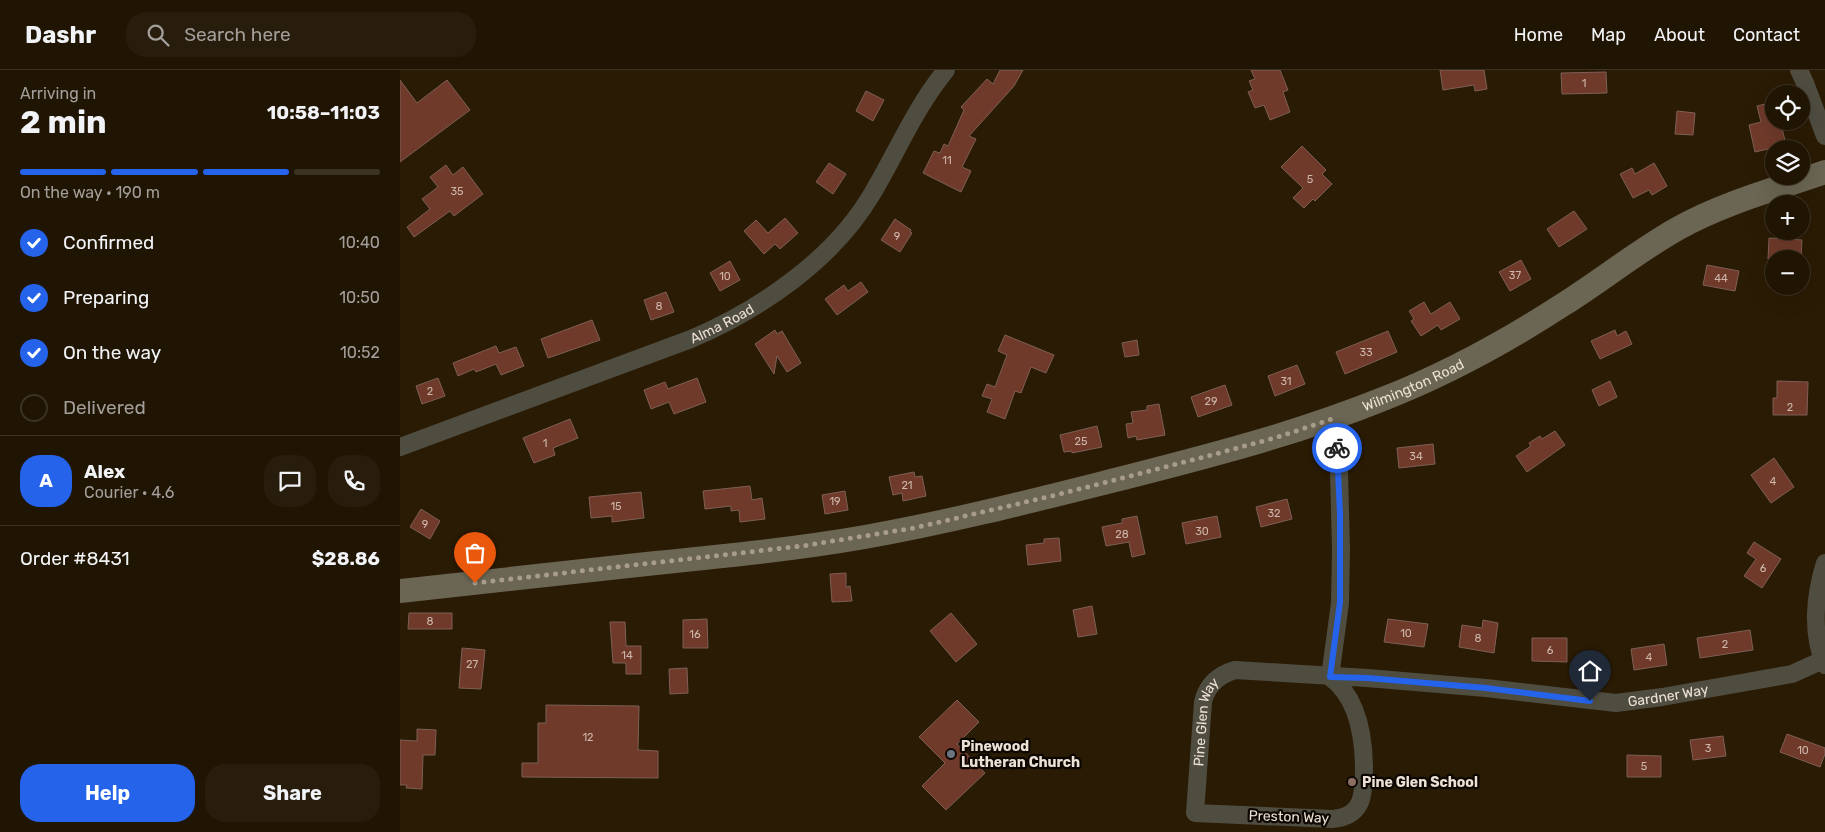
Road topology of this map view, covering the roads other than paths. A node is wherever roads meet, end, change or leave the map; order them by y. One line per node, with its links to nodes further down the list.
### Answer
1 (946, 70): 6 (street, Alma Road)
2 (1799, 70): 3 (street)
3 (1825, 136)
4 (1825, 172): 5 (main road, Wilmington Road)
5 (1332, 419): 8 (main road, Wilmington Road); 10 (street)
6 (400, 448)
7 (1825, 563): 9 (street)
8 (400, 591)
9 (1824, 663): 10 (street, Gardner Way)
10 (1330, 677): 11 (street, Pine Glen Way); 11 (street, Preston Way)
11 (1195, 813)

